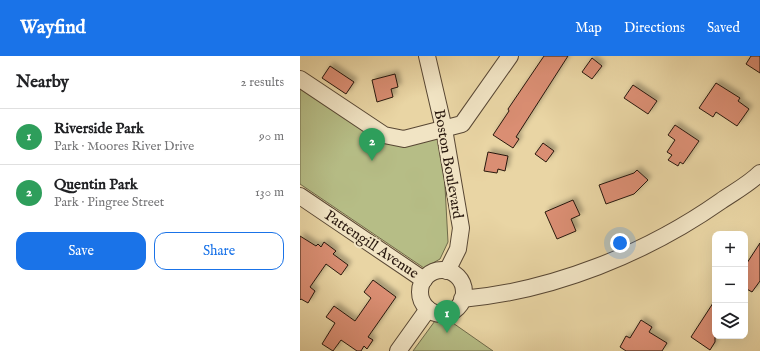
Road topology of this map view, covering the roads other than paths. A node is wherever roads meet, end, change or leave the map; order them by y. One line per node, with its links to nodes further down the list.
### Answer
1 (427, 56): 4 (street, Boston Boulevard)
2 (510, 56): 4 (street)
3 (300, 79): 4 (street)
4 (444, 129): 7 (street, Boston Boulevard)
5 (760, 172): 9 (street)
6 (300, 196): 8 (street, Pattengill Avenue)
7 (447, 271): 8 (street); 9 (street)
8 (424, 280): 10 (street)
9 (462, 299): 10 (street)
10 (428, 309): 11 (street)
11 (398, 351)

